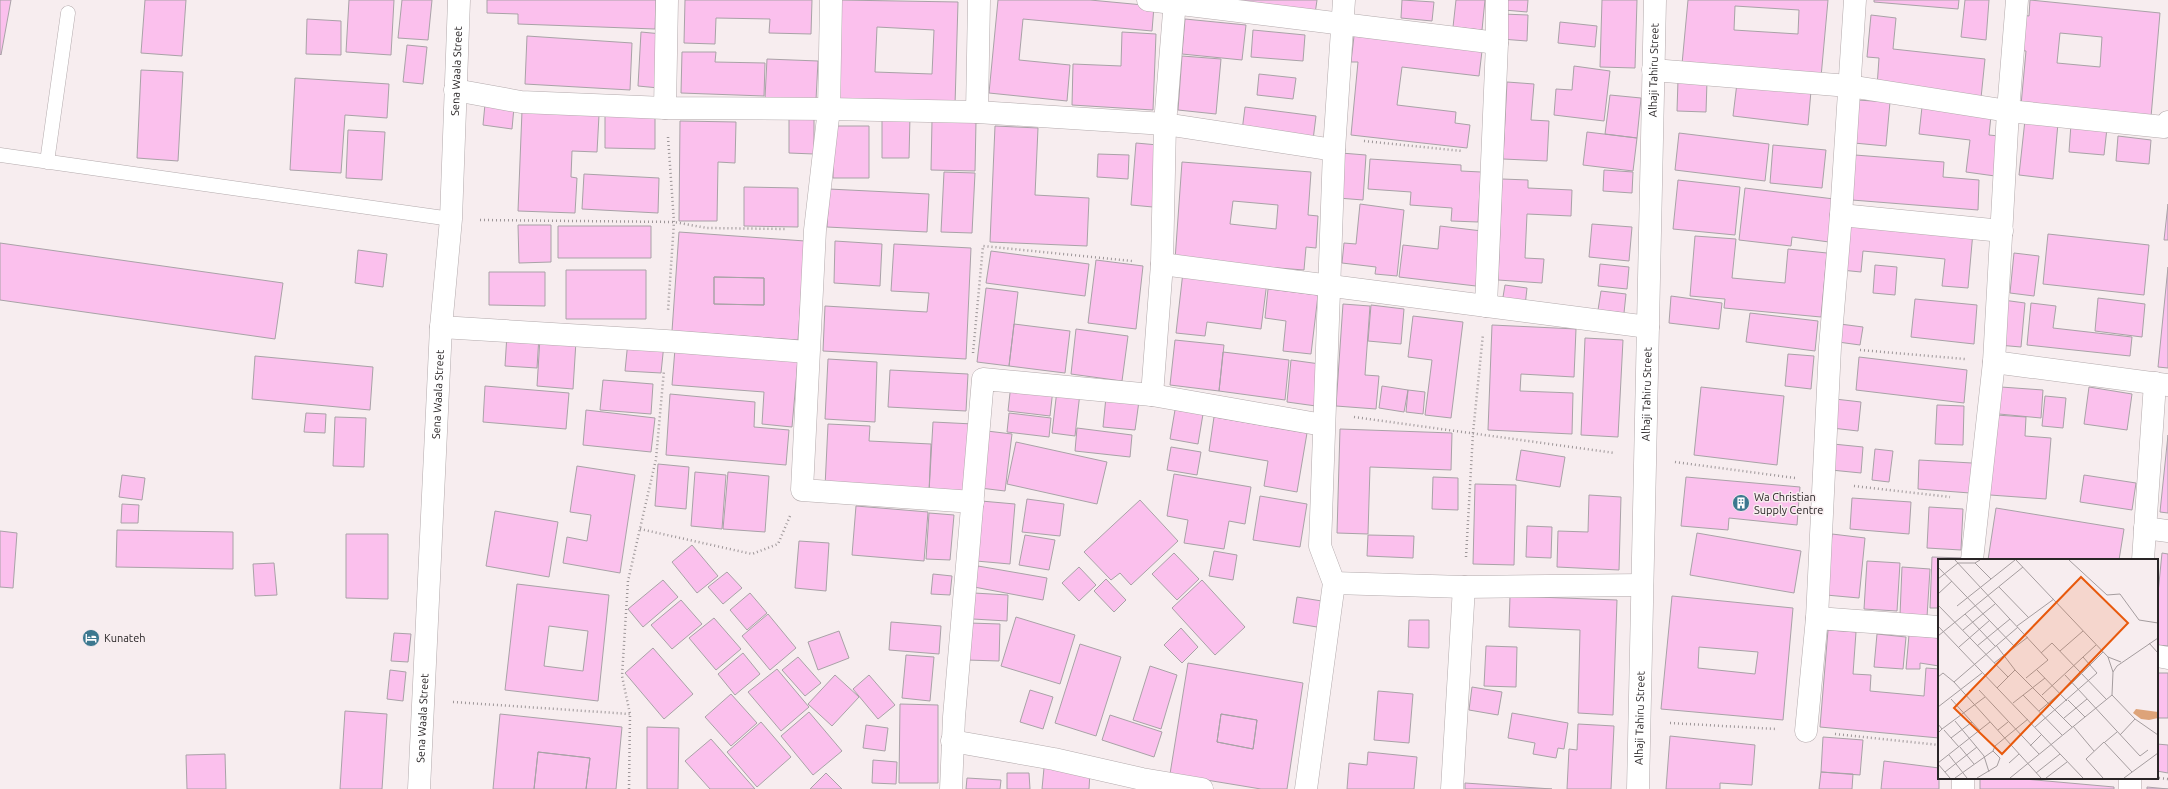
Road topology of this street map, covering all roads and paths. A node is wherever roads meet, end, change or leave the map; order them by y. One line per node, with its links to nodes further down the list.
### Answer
1 (459, 0): 17 (street, Sena Waala Street)
2 (667, 0): 18 (street)
3 (831, 0): 19 (street)
4 (979, 0): 21 (street)
5 (1148, 0): 11 (street)
6 (1344, 0): 13 (street)
7 (1497, 0): 14 (street)
8 (1656, 0): 15 (street, Alhaji Tahiru Street)
9 (1855, 0): 16 (street)
10 (2017, 0): 20 (street)
11 (1176, 1): 13 (street); 23 (street)
12 (68, 13): 27 (lane)
13 (1342, 25): 14 (street); 24 (street)
14 (1497, 43): 25 (street)
15 (1653, 70): 16 (street); 37 (street, Alhaji Tahiru Street)
16 (1849, 86): 20 (street); 28 (street)
17 (455, 90): 18 (street); 29 (street, Sena Waala Street)
18 (666, 108): 19 (street); 30 (path)
19 (829, 109): 21 (street); 31 (street)
20 (2008, 111): 22 (street); 32 (street)
21 (977, 112): 23 (street)
22 (2168, 122)
23 (1165, 124): 24 (street); 33 (street)
24 (1335, 144): 25 (path); 34 (street)
25 (1492, 154): 35 (street)
26 (0, 155): 27 (lane)
27 (47, 162): 29 (lane)
28 (1841, 215): 32 (street); 39 (street)
29 (451, 219): 30 (path); 36 (street, Sena Waala Street)
30 (674, 222): 31 (path); 38 (path)
31 (815, 230): 40 (street)
32 (2002, 231): 41 (street)
33 (1162, 264): 34 (street); 42 (path); 44 (street)
34 (1331, 287): 35 (street); 45 (street)
35 (1486, 306): 37 (street); 55 (path)
36 (441, 327): 38 (street); 60 (street, Sena Waala Street)
37 (1648, 327): 54 (street, Alhaji Tahiru Street)
38 (666, 341): 40 (street); 49 (path)
39 (1830, 347): 41 (path); 56 (street)
40 (807, 352): 46 (street)
41 (1994, 362): 43 (street); 51 (street)
42 (983, 379): 44 (street); 47 (street)
43 (2162, 384): 48 (street)
44 (1152, 395): 45 (street)
45 (1323, 425): 53 (street)
46 (802, 490): 47 (street); 49 (path)
47 (973, 502): 63 (street)
48 (2144, 528): 50 (street); 52 (street)
49 (640, 529): 61 (path)
50 (2168, 531)
51 (1972, 559)
52 (2143, 559)
53 (1334, 583): 55 (street); 69 (street)
54 (1642, 585): 55 (street); 71 (street, Alhaji Tahiru Street)
55 (1464, 587): 70 (street)
56 (1817, 618): 57 (street); 62 (street)
57 (1938, 627)
58 (2158, 656): 59 (street)
59 (2168, 658)
60 (423, 700): 61 (path); 65 (street, Sena Waala Street)
61 (630, 714): 66 (path)
62 (1806, 731)
63 (952, 742): 64 (street); 67 (street)
64 (1142, 784): 68 (street)
65 (419, 789)
66 (629, 789)
67 (951, 789)
68 (1202, 789)
69 (1306, 789)
70 (1452, 789)
71 (1638, 789)

